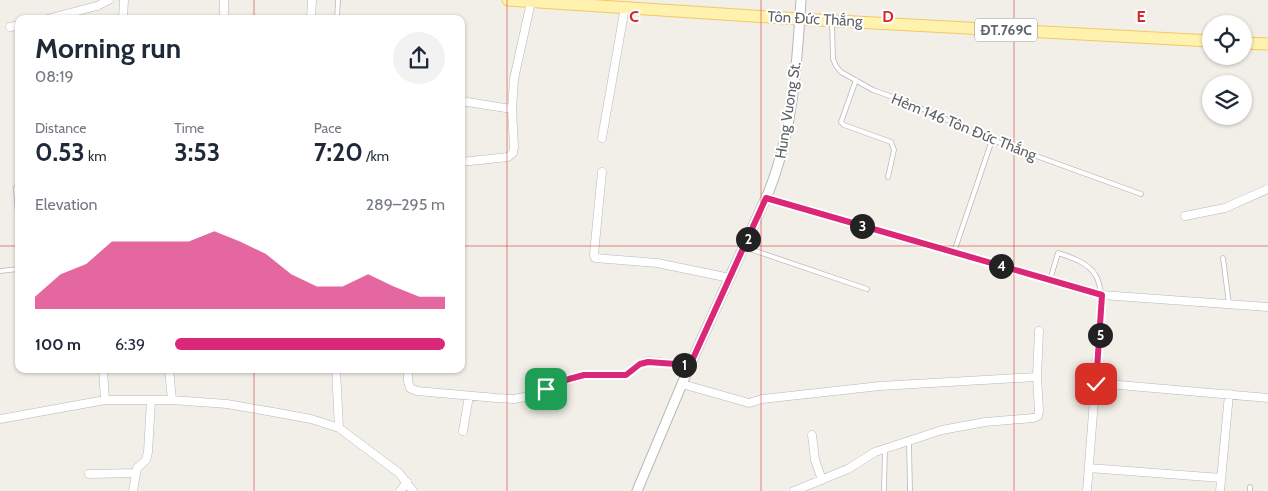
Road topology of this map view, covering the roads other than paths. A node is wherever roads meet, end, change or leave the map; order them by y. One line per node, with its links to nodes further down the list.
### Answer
1 (109, 0): 10 (street)
2 (124, 0): 11 (street)
3 (224, 0): 12 (street)
4 (312, 0): 13 (street)
5 (338, 0): 14 (lane)
6 (508, 0): 8 (main road, Tôn Đức Thắng / ĐT.769C)
7 (801, 0): 15 (street, Hung Vuong St.)
8 (531, 2): 9 (main road, Tôn Đức Thắng / ĐT.769C); 24 (street)
9 (625, 7): 15 (main road, Tôn Đức Thắng / ĐT.769C); 25 (street)
10 (62, 15)
11 (123, 15)
12 (224, 15)
13 (312, 15)
14 (337, 15)
15 (800, 19): 16 (main road, Tôn Đức Thắng / ĐT.769C); 32 (street, Hung Vuong St.)
16 (831, 20): 19 (main road, Tôn Đức Thắng / ĐT.769C); 22 (lane, Hẻm 146 Tôn Đức Thắng)
17 (15, 26): 18 (street)
18 (10, 27)
19 (1202, 41)
20 (1252, 43): 21 (main road)
21 (1268, 44)
22 (856, 80): 26 (lane, Hẻm 146 Tôn Đức Thắng); 29 (lane)
23 (465, 102): 24 (street)
24 (512, 109): 27 (street)
25 (602, 138)
26 (992, 140): 31 (lane, Hẻm 146 Tôn Đức Thắng); 35 (lane)
27 (465, 162)
28 (602, 172): 39 (street)
29 (888, 177)
30 (1268, 189): 33 (street)
31 (1141, 194)
32 (766, 198): 34 (street, Hung Vuong St.); 35 (street)
33 (1185, 216)
34 (744, 247): 39 (street, Hung Vuong St.); 41 (lane)
35 (954, 252): 40 (street)
36 (1223, 258): 43 (lane)
37 (15, 269): 38 (lane)
38 (0, 271)
39 (730, 278): 46 (street, Hung Vuong St.)
40 (1050, 280): 42 (street); 42 (lane)
41 (867, 289)
42 (1102, 295): 43 (street); 53 (street)
43 (1229, 304): 44 (street)
44 (1268, 307)
45 (1039, 331): 51 (street)
46 (690, 365): 52 (street, Hung Vuong St.); 55 (street)
47 (103, 373): 57 (street)
48 (169, 373): 59 (street)
49 (336, 373): 61 (street)
50 (408, 373): 55 (street)
51 (1037, 378): 52 (street); 64 (street)
52 (682, 384): 75 (street, Hung Vuong St.)
53 (1096, 384): 54 (street); 66 (street)
54 (1229, 394): 56 (street); 69 (street)
55 (468, 396): 62 (street)
56 (1268, 398)
57 (105, 400): 58 (street); 60 (street)
58 (151, 400): 59 (street); 67 (street)
59 (172, 400): 61 (street)
60 (0, 419)
61 (339, 428): 71 (street)
62 (462, 431)
63 (812, 434): 70 (street)
64 (909, 440): 65 (street); 78 (lane)
65 (884, 448): 70 (street); 77 (lane)
66 (1090, 468): 69 (street); 79 (street)
67 (135, 473): 68 (street); 72 (street)
68 (89, 474)
69 (1221, 478): 80 (street)
70 (822, 480): 76 (street)
71 (407, 482): 73 (street); 74 (street)
72 (133, 491)
73 (400, 491)
74 (413, 491)
75 (637, 491)
76 (794, 491)
77 (884, 491)
78 (910, 491)
79 (1087, 491)
80 (1220, 491)

